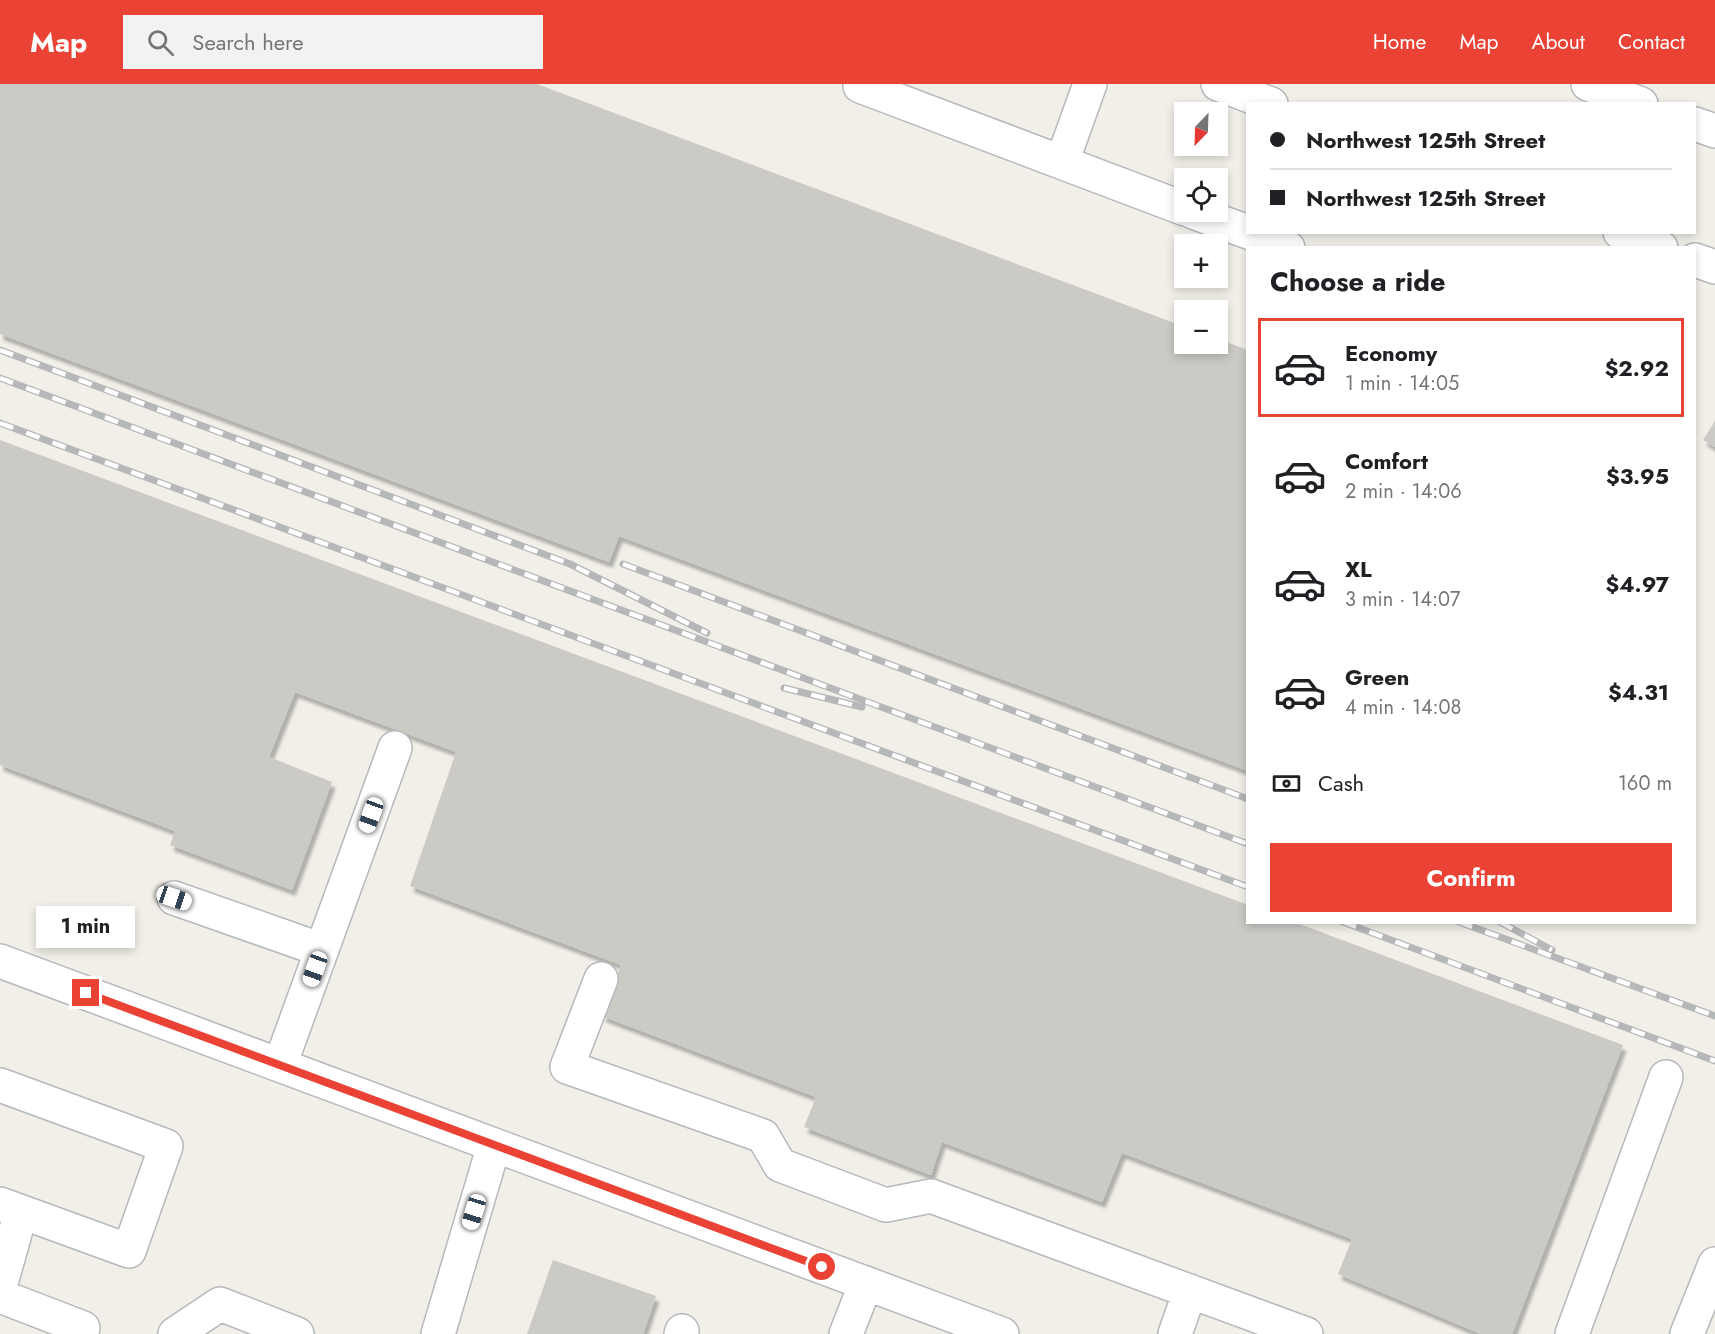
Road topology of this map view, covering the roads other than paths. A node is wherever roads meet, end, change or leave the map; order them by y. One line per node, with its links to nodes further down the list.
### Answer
1 (1090, 84): 9 (street)
2 (1218, 84): 5 (street)
3 (1588, 84): 6 (street)
4 (860, 86): 9 (street)
5 (1265, 102)
6 (1636, 102)
7 (1696, 124): 8 (street)
8 (1715, 131)
9 (1062, 162): 10 (street)
10 (1174, 205)
11 (1220, 222): 12 (street)
12 (1246, 231)
13 (1253, 234): 15 (street)
14 (1625, 234): 16 (street)
15 (1283, 246)
16 (1656, 246)
17 (1696, 260): 18 (street)
18 (1715, 267)
19 (395, 748): 21 (street)
20 (174, 898): 21 (street)
21 (322, 950): 24 (street)
22 (0, 961): 24 (street)
23 (601, 979): 32 (street)
24 (280, 1065): 27 (street)
25 (1666, 1077): 42 (street)
26 (0, 1085): 28 (street)
27 (494, 1145): 30 (street); 37 (street)
28 (10, 1208): 31 (street)
29 (1715, 1264): 43 (street)
30 (866, 1283): 38 (street); 39 (street)
31 (0, 1287)
32 (1190, 1291): 40 (street); 41 (street)
33 (0, 1296): 34 (street)
34 (88, 1332)
35 (175, 1334): 36 (street)
36 (297, 1334)
37 (438, 1334)
38 (846, 1334)
39 (1002, 1334)
40 (1175, 1334)
41 (1306, 1334)
42 (1572, 1334)
43 (1687, 1334)

